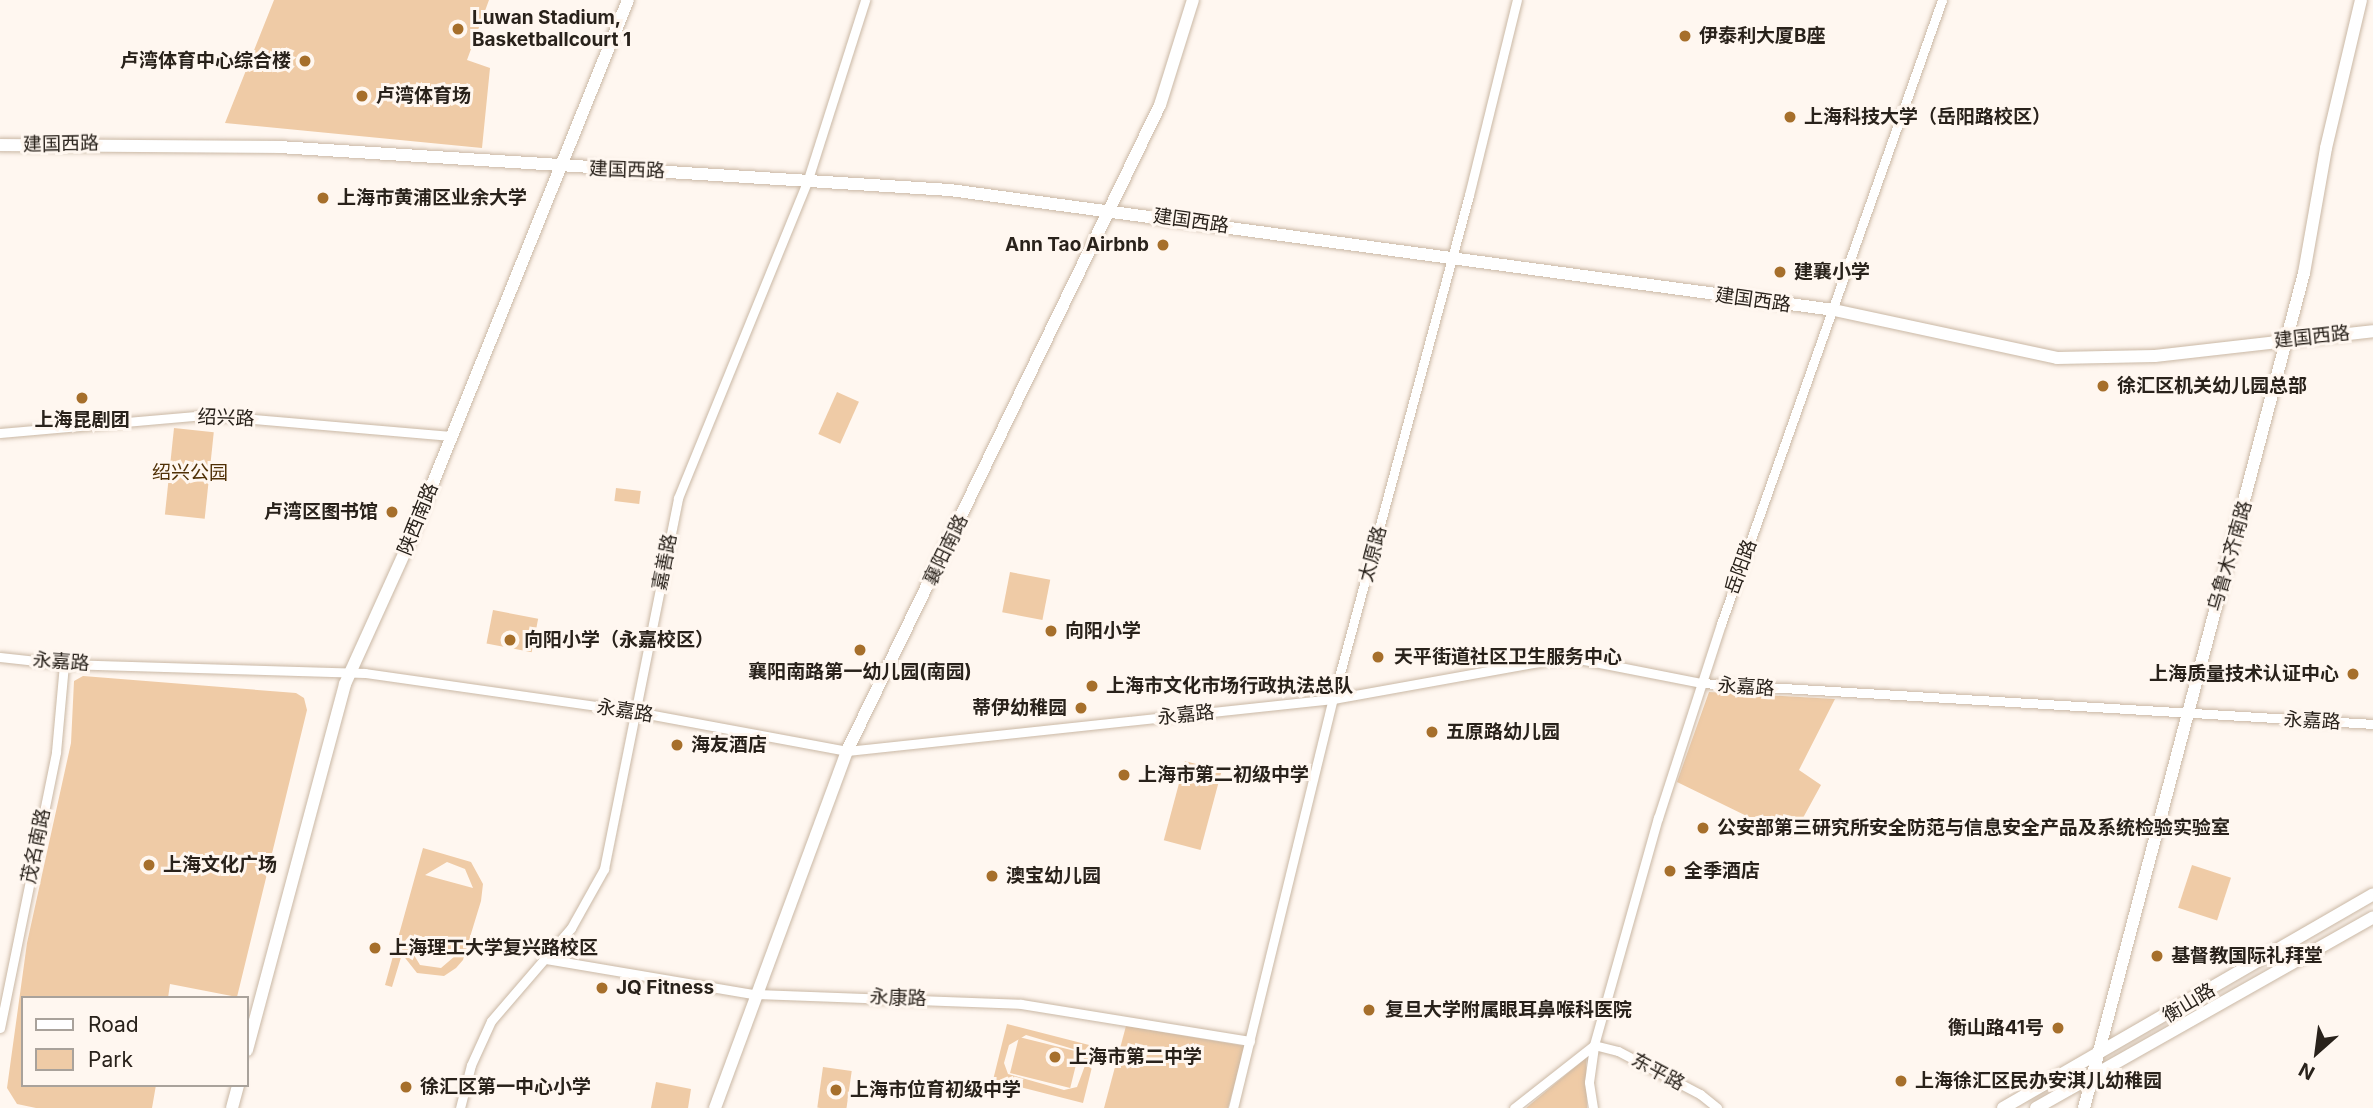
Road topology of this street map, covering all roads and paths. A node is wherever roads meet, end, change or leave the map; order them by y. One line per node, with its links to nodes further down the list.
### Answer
1 (628, 0): 8 (street, 陕西南路)
2 (865, 0): 9 (street, 嘉善路)
3 (1193, 0): 10 (street, 襄阳南路)
4 (1517, 0): 11 (street, 太原路)
5 (1942, 0): 12 (street, 岳阳路)
6 (2361, 0): 14 (street, 乌鲁木齐南路)
7 (0, 145): 8 (street, 建国西路)
8 (560, 167): 9 (street, 建国西路); 16 (street, 陕西南路)
9 (808, 179): 10 (street, 建国西路); 22 (street, 嘉善路)
10 (1109, 210): 11 (street, 建国西路); 25 (street, 襄阳南路)
11 (1453, 257): 12 (street, 建国西路); 21 (street, 太原路)
12 (1834, 310): 14 (street, 建国西路); 20 (street, 岳阳路)
13 (2373, 331): 14 (street, 建国西路)
14 (2288, 338): 23 (street, 乌鲁木齐南路)
15 (0, 433): 16 (street, 绍兴路)
16 (451, 436): 19 (street, 陕西南路)
17 (0, 657): 18 (street, 永嘉路)
18 (64, 664): 19 (street, 永嘉路); 30 (street, 茂名南路)
19 (351, 672): 22 (street, 永嘉路); 33 (street, 陕西南路)
20 (1701, 683): 21 (street, 永嘉路); 23 (street, 永嘉路); 32 (street, 岳阳路)
21 (1334, 699): 25 (street, 永嘉路); 31 (street, 太原路)
22 (638, 712): 25 (street, 永嘉路); 28 (street, 嘉善路)
23 (2185, 715): 24 (street, 永嘉路); 34 (street, 乌鲁木齐南路)
24 (2373, 724)
25 (847, 751): 29 (street, 襄阳南路)
26 (2373, 894): 34 (street, 衡山路)
27 (2373, 917): 35 (street, 衡山路)
28 (546, 959): 29 (street, 永康路); 38 (street, 嘉善路)
29 (754, 994): 31 (street, 永康路); 39 (street, 襄阳南路)
30 (0, 1028)
31 (1250, 1041): 40 (street, 太原路)
32 (1594, 1045): 41 (street); 42 (street, 岳阳路); 43 (street, 东平路)
33 (248, 1046)
34 (2097, 1058): 35 (street, 乌鲁木齐南路); 44 (street, 衡山路)
35 (2092, 1079): 45 (street, 衡山路); 46 (street, 乌鲁木齐南路)
36 (237, 1087): 37 (street)
37 (232, 1108)
38 (460, 1108)
39 (715, 1108)
40 (1233, 1108)
41 (1514, 1108)
42 (1593, 1108)
43 (1717, 1108)
44 (2003, 1108)
45 (2036, 1108)
46 (2084, 1108)

